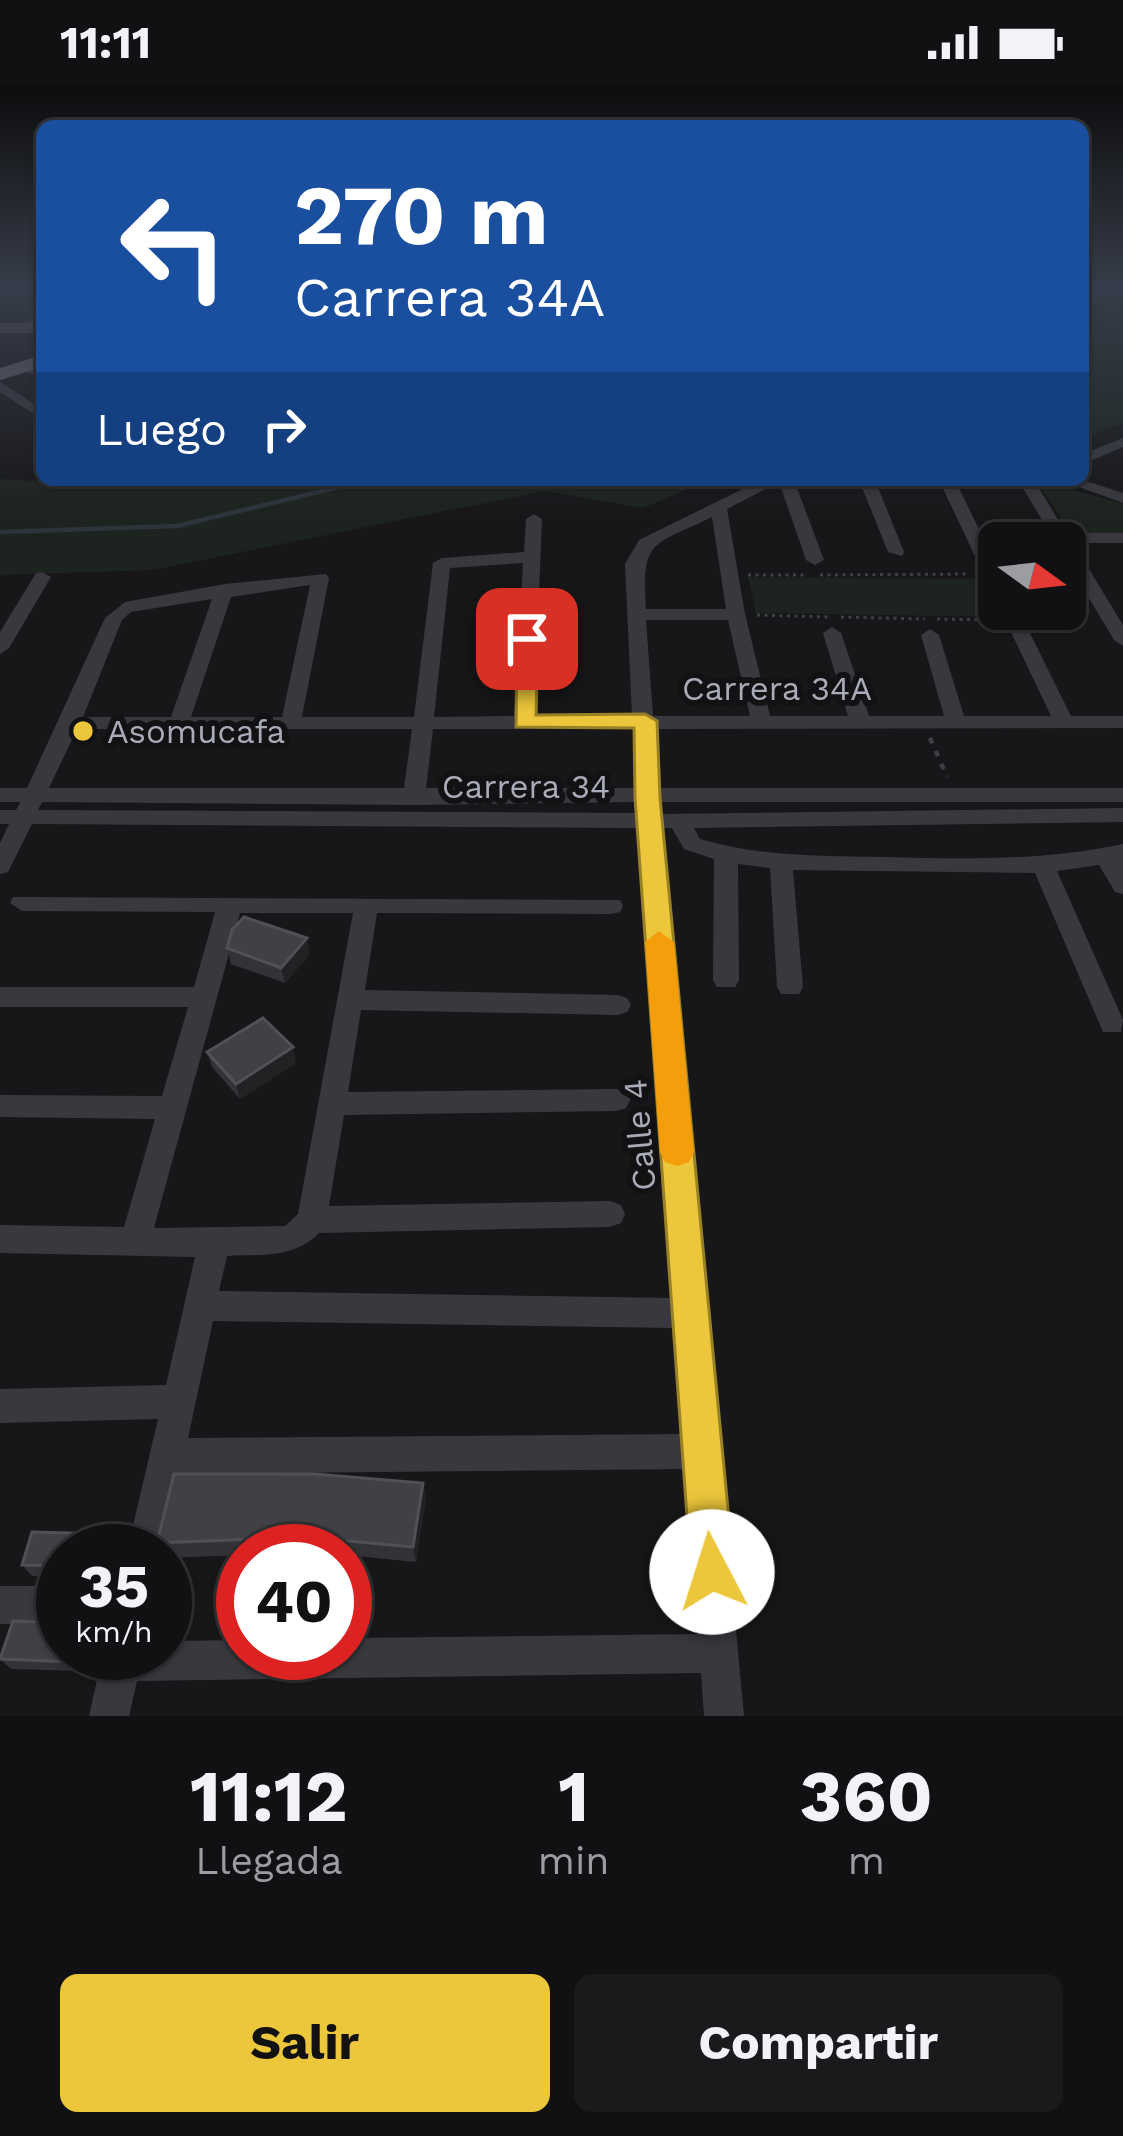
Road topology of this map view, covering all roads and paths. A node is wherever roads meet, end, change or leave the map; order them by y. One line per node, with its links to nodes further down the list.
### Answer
1 (36, 367): 2 (highway)
2 (0, 374)
3 (0, 386): 5 (street)
4 (36, 388): 5 (street)
5 (16, 395): 6 (street)
6 (36, 410)
7 (1123, 442): 8 (street)
8 (1089, 456)
9 (1123, 473): 16 (street)
10 (761, 486): 18 (street)
11 (789, 486): 26 (street)
12 (869, 486): 24 (street)
13 (950, 486): 23 (street)
14 (1030, 486): 20 (street)
15 (1088, 486): 16 (street)
16 (1091, 487): 17 (street)
17 (1123, 498)
18 (719, 507): 27 (street); 33 (street, Calle 4)
19 (534, 519): 25 (street)
20 (1053, 522)
21 (1086, 538): 22 (street)
22 (1123, 538)
23 (978, 541)
24 (896, 552)
25 (530, 557): 43 (street); 44 (street)
26 (815, 560)
27 (730, 575): 29 (path); 32 (street)
28 (42, 577): 39 (street)
29 (978, 578)
30 (226, 589): 40 (street); 42 (street); 51 (street)
31 (1086, 590): 38 (street)
32 (736, 614): 33 (street); 34 (path); 45 (street)
33 (640, 615): 41 (street, Calle 4)
34 (978, 615)
35 (1019, 630): 49 (street)
36 (832, 633): 46 (street)
37 (930, 635): 48 (street)
38 (1123, 640)
39 (0, 648)
40 (291, 721): 42 (street, Carrera 34A); 43 (street, Carrera 34A)
41 (645, 721): 44 (street, Carrera 34A); 45 (street, Carrera 34A); 57 (street, Calle 4)
42 (179, 722): 51 (street, Carrera 34A)
43 (421, 722): 44 (street, Carrera 34A); 56 (street)
44 (524, 722)
45 (761, 722): 46 (street, Carrera 34A)
46 (860, 722): 47 (street, Carrera 34A)
47 (923, 722): 48 (street, Carrera 34A); 55 (path)
48 (956, 722): 49 (street, Carrera 34A)
49 (1064, 722): 50 (street, Carrera 34A)
50 (1123, 722)
51 (70, 723): 53 (street)
52 (0, 795): 53 (street, Carrera 34)
53 (37, 795): 56 (street, Carrera 34); 59 (street)
54 (1123, 795): 55 (street, Carrera 34)
55 (955, 796): 57 (street, Carrera 34)
56 (414, 798): 57 (street, Carrera 34)
57 (659, 813): 58 (street, Carrera 34); 59 (street, Carrera 34); 61 (street); 87 (street, Calle 4)
58 (1123, 814)
59 (12, 817): 64 (street)
60 (1114, 854): 63 (street); 65 (street)
61 (726, 856): 62 (street); 70 (street)
62 (781, 862): 63 (street); 71 (street)
63 (1043, 865): 76 (street)
64 (0, 866)
65 (1123, 886)
66 (22, 903): 68 (street)
67 (611, 906): 69 (street)
68 (229, 907): 69 (street); 73 (street)
69 (366, 907): 74 (street)
70 (726, 980)
71 (790, 987)
72 (0, 997): 73 (street)
73 (204, 997): 80 (street)
74 (349, 1000): 75 (street); 78 (street)
75 (618, 1005)
76 (1112, 1025)
77 (616, 1100): 78 (street)
78 (330, 1104): 82 (street)
79 (0, 1106): 80 (street)
80 (173, 1108): 84 (street)
81 (610, 1214): 82 (street)
82 (302, 1229): 85 (street)
83 (0, 1239): 84 (street)
84 (135, 1242): 85 (street)
85 (214, 1243): 86 (street)
86 (201, 1306): 87 (street); 88 (street)
87 (690, 1313): 90 (street, Calle 4)
88 (179, 1402): 89 (street); 91 (street)
89 (0, 1406)
90 (702, 1451): 91 (street); 95 (street, Calle 4)
91 (167, 1456): 92 (street)
92 (152, 1524)
93 (0, 1605): 94 (street)
94 (36, 1606)
95 (719, 1653): 96 (street); 99 (street, Calle 4)
96 (192, 1657)
97 (117, 1680): 98 (street)
98 (109, 1716)
99 (724, 1716)

